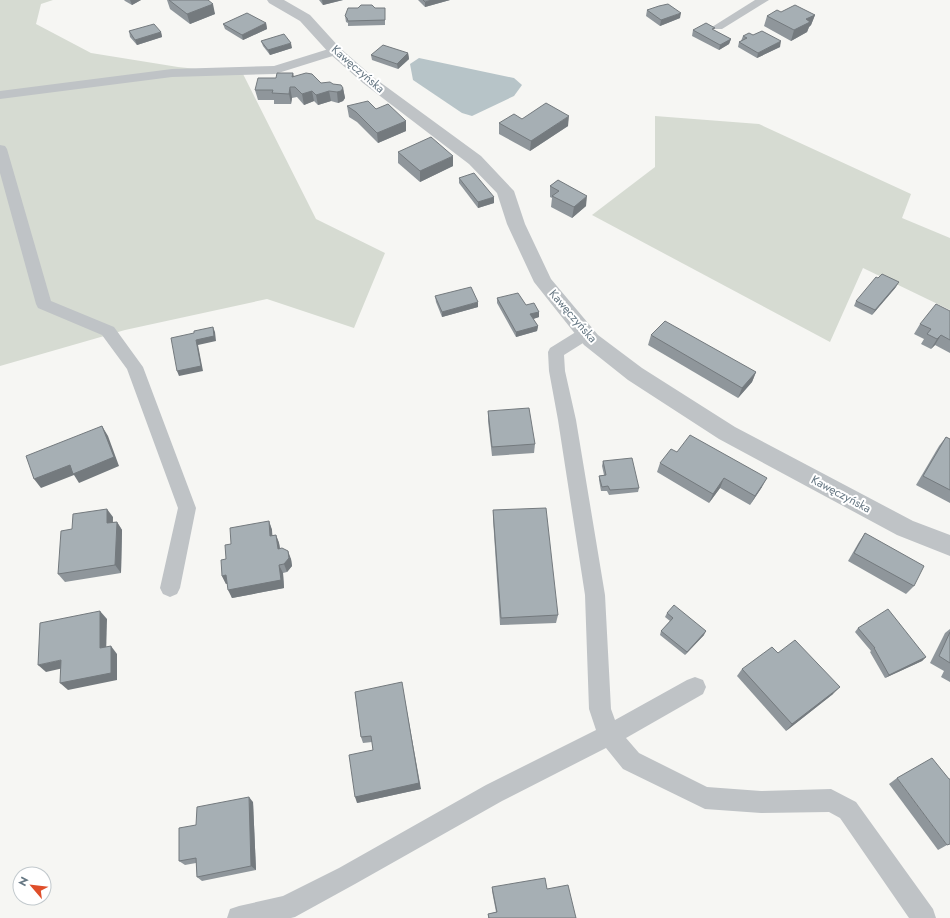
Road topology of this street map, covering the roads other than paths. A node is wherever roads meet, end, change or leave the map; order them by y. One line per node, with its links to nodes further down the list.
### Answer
1 (274, 0): 4 (street, Kawęczyńska)
2 (763, 0): 3 (lane)
3 (718, 27)
4 (334, 50): 5 (lane); 7 (street, Kawęczyńska)
5 (0, 95)
6 (0, 150): 9 (lane)
7 (585, 334): 8 (street, Kawęczyńska); 11 (lane)
8 (950, 546)
9 (170, 588)
10 (694, 687): 11 (lane)
11 (609, 735): 12 (lane); 13 (lane)
12 (239, 918)
13 (924, 918)

